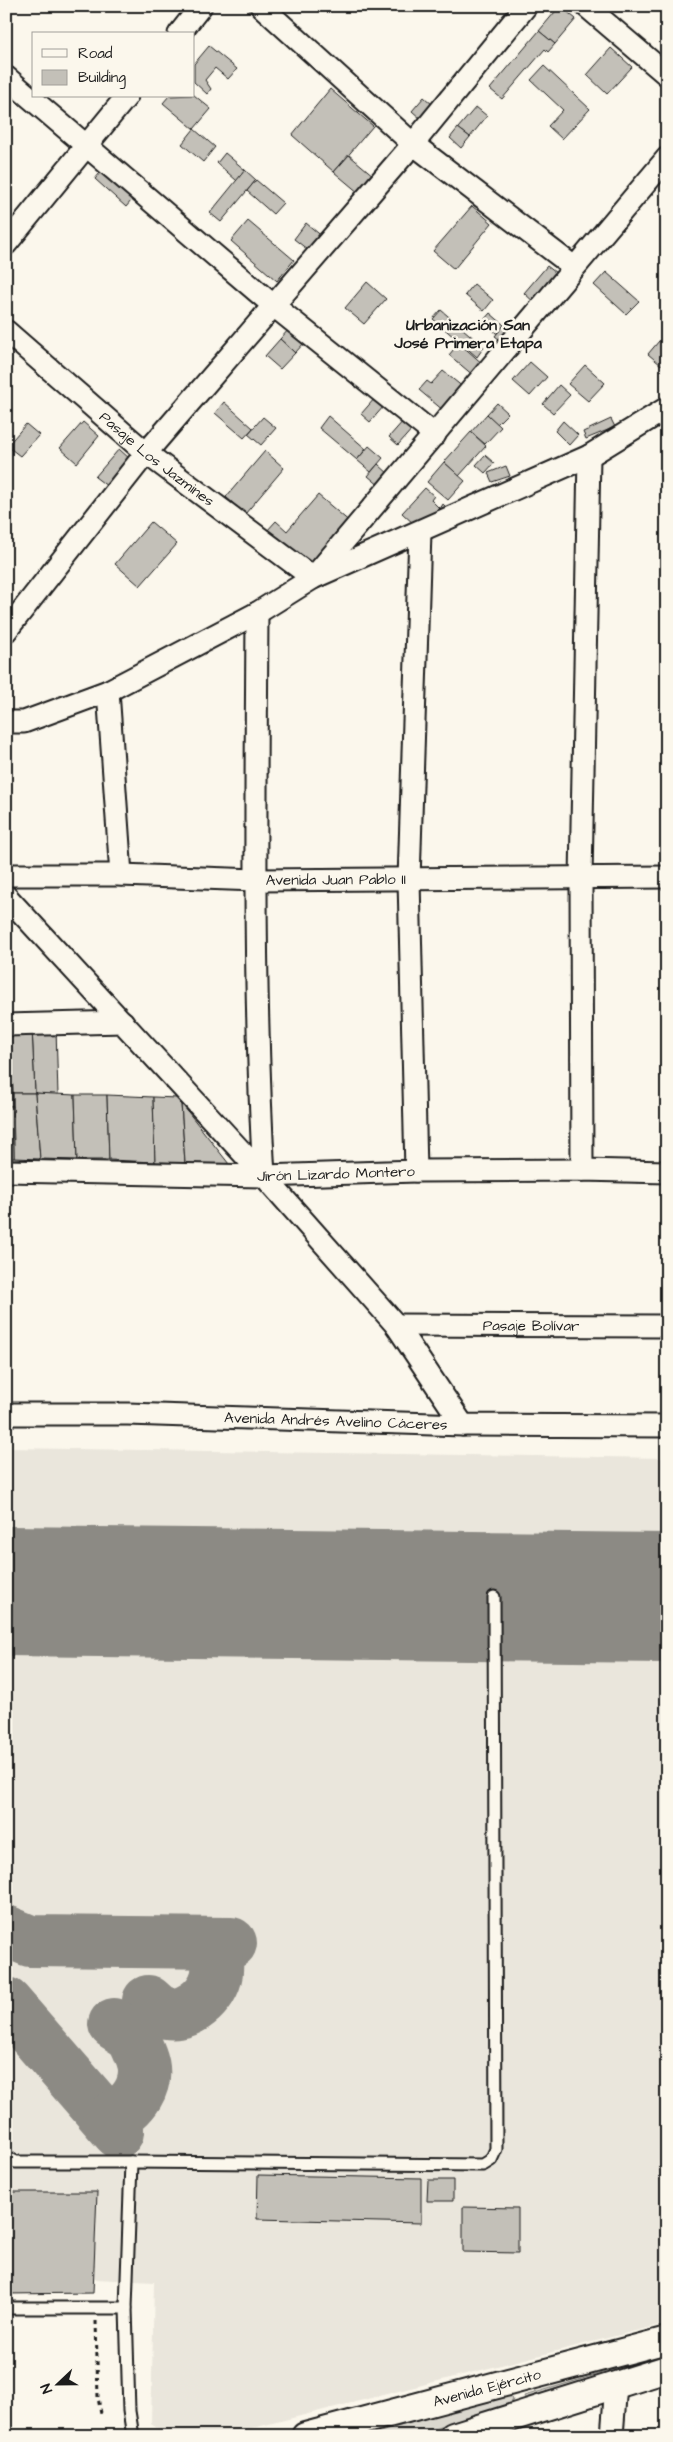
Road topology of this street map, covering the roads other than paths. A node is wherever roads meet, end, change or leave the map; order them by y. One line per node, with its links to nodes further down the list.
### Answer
1 (201, 6): 5 (street)
2 (261, 6): 9 (street)
3 (526, 6): 9 (street)
4 (586, 6): 6 (street)
5 (180, 32)
6 (667, 75)
7 (6, 77): 10 (street)
8 (125, 98): 10 (street)
9 (413, 144): 13 (street); 14 (street)
10 (87, 145): 12 (street); 14 (street)
11 (667, 158): 13 (street)
12 (6, 244)
13 (574, 267): 17 (street)
14 (274, 306): 17 (street); 18 (street)
15 (6, 331): 18 (street, Pasaje Los Jazmines)
16 (667, 408): 19 (street)
17 (435, 435): 21 (street)
18 (146, 453): 21 (street, Pasaje Los Jazmines); 23 (street)
19 (589, 456): 20 (street); 30 (street)
20 (420, 532): 21 (street); 32 (street)
21 (314, 578): 22 (street)
22 (257, 613): 24 (street); 31 (street)
23 (6, 631)
24 (108, 691): 25 (street); 28 (street)
25 (15, 722): 26 (street)
26 (6, 736)
27 (6, 875): 28 (street, Avenida Juan Pablo II)
28 (121, 875): 31 (street, Avenida Juan Pablo II)
29 (667, 877): 30 (street, Avenida Juan Pablo II)
30 (581, 878): 32 (street, Avenida Juan Pablo II); 36 (street)
31 (256, 880): 32 (street, Avenida Juan Pablo II); 40 (street)
32 (409, 880): 38 (street)
33 (6, 896): 34 (street)
34 (123, 1022): 35 (street); 40 (street)
35 (6, 1025)
36 (582, 1170): 38 (street, Jirón Lizardo Montero); 39 (street, Jirón Lizardo Montero)
37 (6, 1171): 40 (street, Jirón Lizardo Montero)
38 (416, 1171): 40 (street, Jirón Lizardo Montero)
39 (667, 1172)
40 (264, 1176): 41 (street)
41 (396, 1325): 42 (street, Pasaje Bolívar); 44 (street)
42 (667, 1326)
43 (6, 1414): 44 (street, Avenida Andrés Avelino Cáceres)
44 (463, 1425): 45 (street, Avenida Andrés Avelino Cáceres)
45 (667, 1426)
46 (494, 1597): 48 (lane)
47 (6, 2157): 48 (lane)
48 (131, 2162): 50 (lane)
49 (6, 2308): 50 (lane)
50 (126, 2308): 55 (lane)
51 (667, 2340): 54 (street, Avenida Ejército)
52 (667, 2369): 53 (street)
53 (616, 2384): 57 (street); 58 (street)
54 (338, 2431): 56 (street, Avenida Ejército)
55 (133, 2436)
56 (305, 2436)
57 (453, 2436)
58 (612, 2436)

